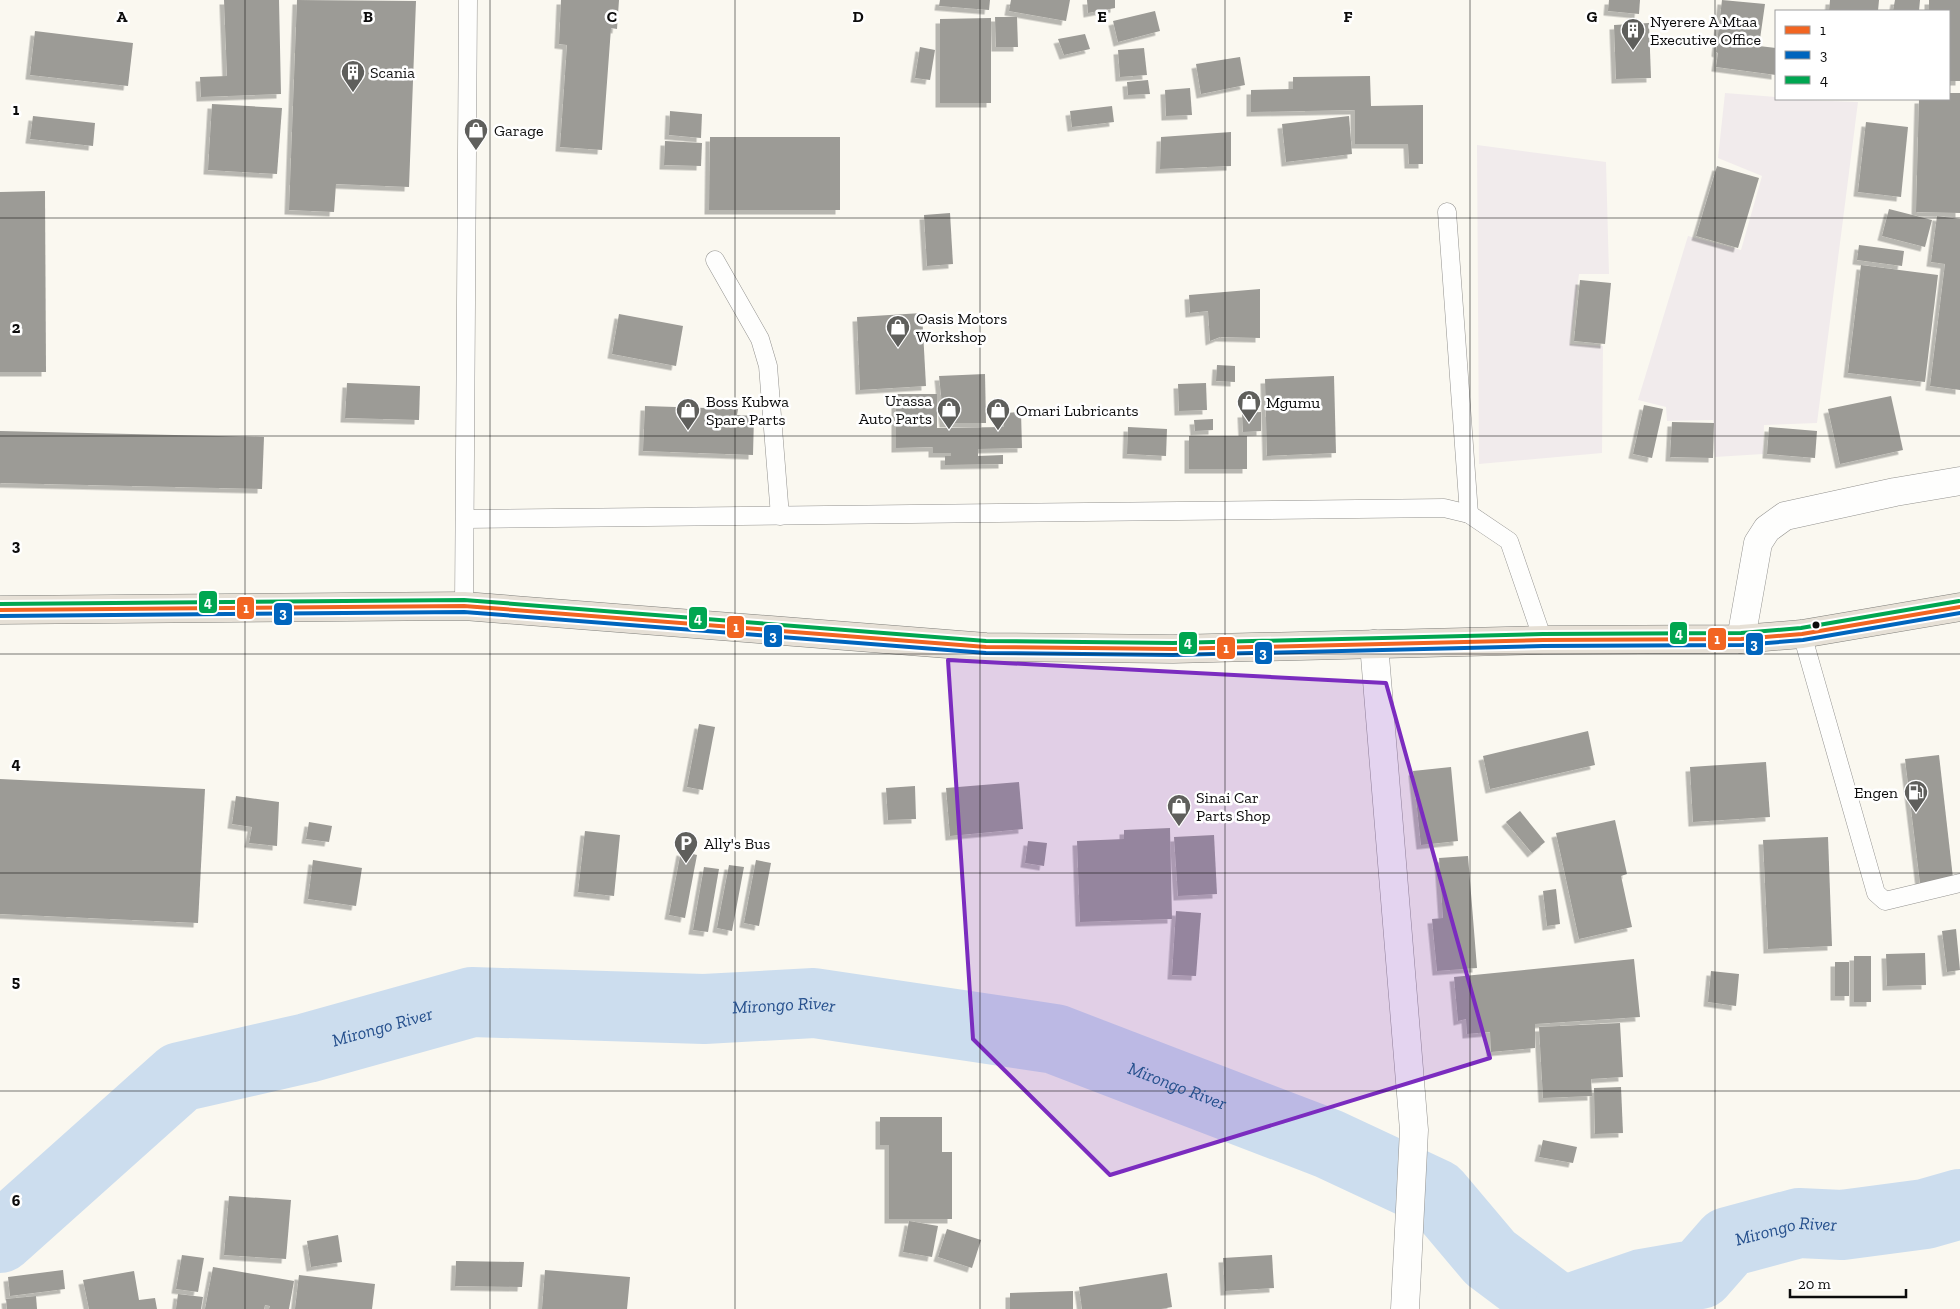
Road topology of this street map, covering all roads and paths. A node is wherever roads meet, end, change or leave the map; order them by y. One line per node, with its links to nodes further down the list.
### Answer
1 (468, 0): 7 (lane)
2 (1447, 212): 5 (lane)
3 (715, 260): 6 (lane)
4 (1960, 481): 12 (street)
5 (1469, 514): 6 (lane); 13 (lane)
6 (780, 516): 7 (lane)
7 (465, 520): 8 (lane)
8 (464, 606): 10 (highway); 14 (highway)
9 (1960, 607): 11 (highway)
10 (0, 610)
11 (1802, 634): 12 (highway); 15 (lane)
12 (1741, 639): 13 (highway)
13 (1543, 640): 14 (highway)
14 (1374, 644): 16 (street)
15 (1960, 883)
16 (1405, 1309)

